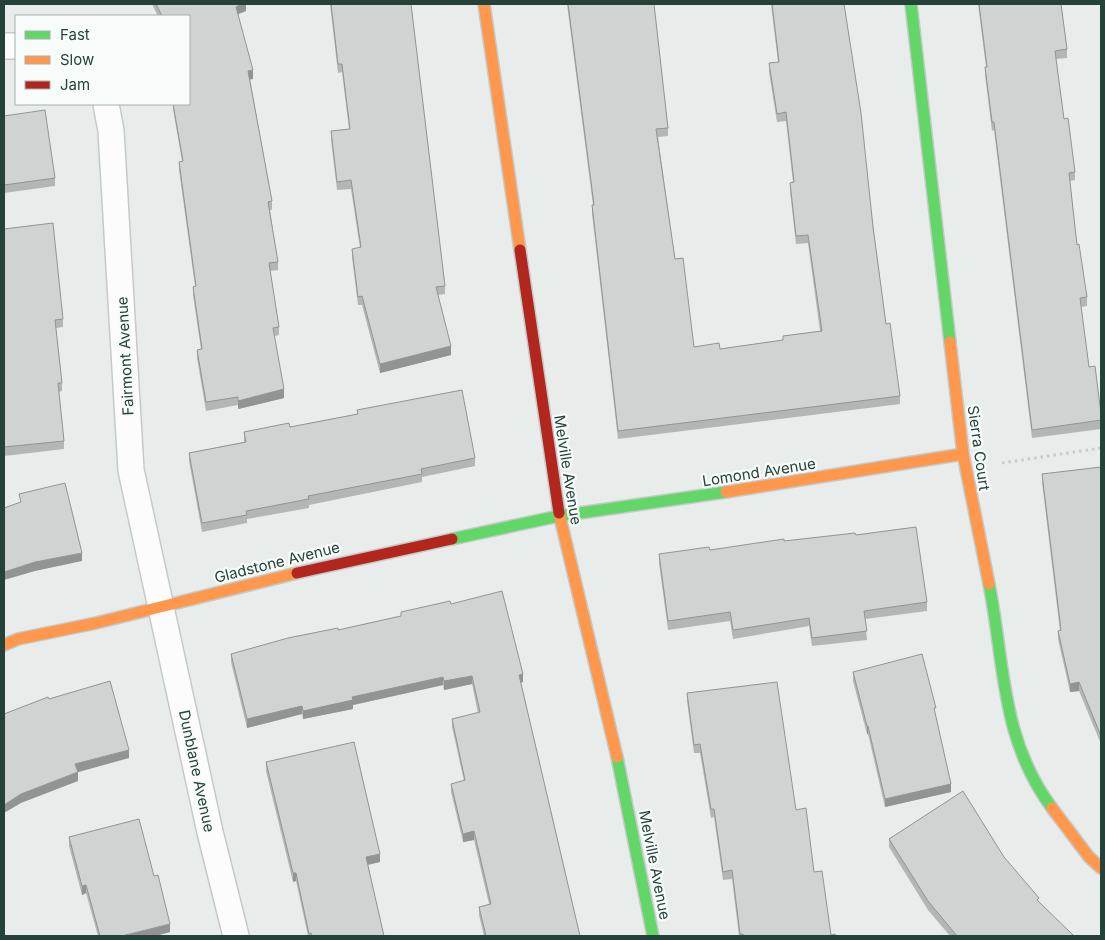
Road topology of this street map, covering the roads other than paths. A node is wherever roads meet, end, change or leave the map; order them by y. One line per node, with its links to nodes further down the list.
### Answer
1 (484, 4): 5 (street, Melville Avenue)
2 (910, 4): 4 (street, Sierra Court)
3 (106, 105): 6 (street, Fairmont Avenue)
4 (964, 454): 5 (street, Lomond Avenue); 8 (street, Sierra Court)
5 (559, 516): 6 (street, Gladstone Avenue); 10 (street, Melville Avenue)
6 (162, 606): 7 (street, Gladstone Avenue); 9 (street, Dunblane Avenue)
7 (4, 645)
8 (1101, 868)
9 (236, 936)
10 (653, 936)

